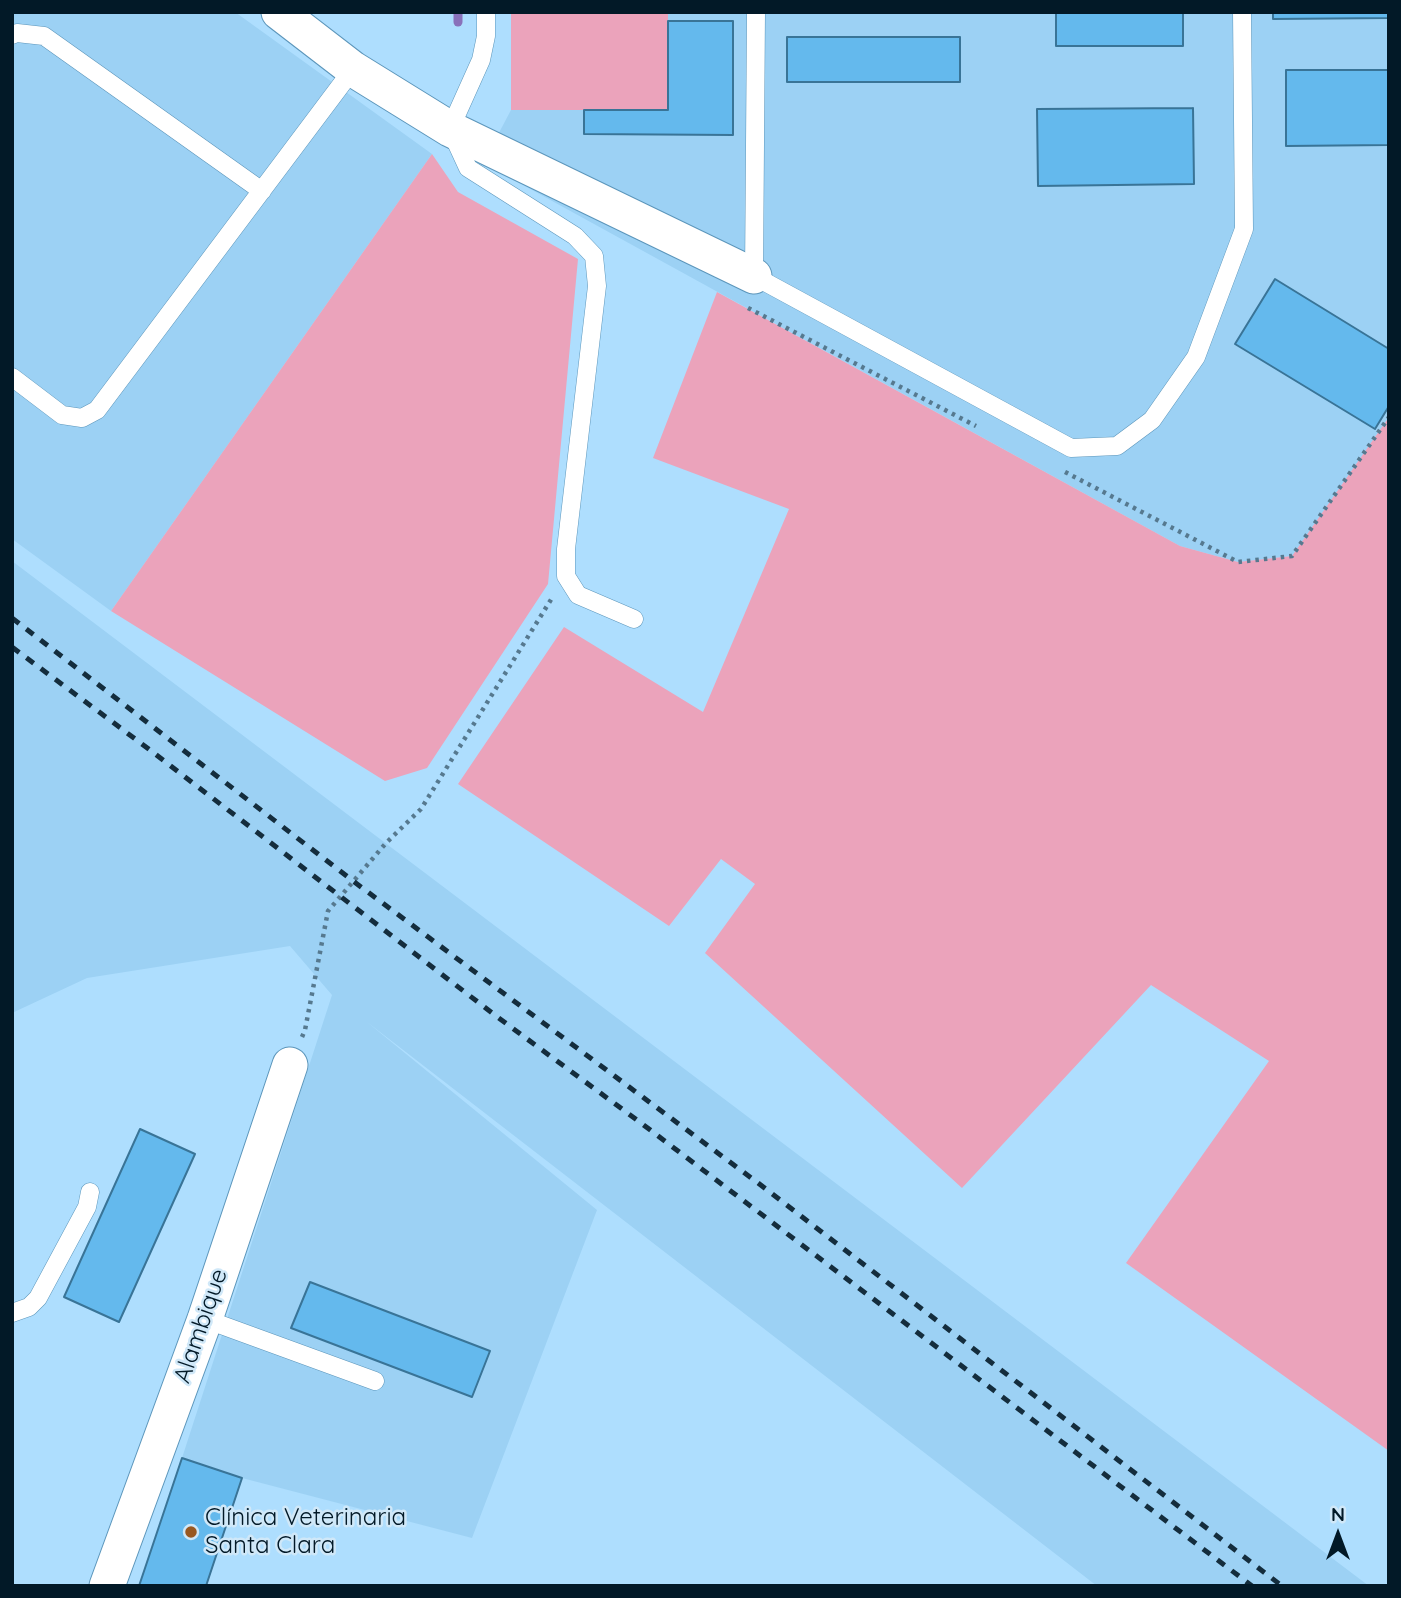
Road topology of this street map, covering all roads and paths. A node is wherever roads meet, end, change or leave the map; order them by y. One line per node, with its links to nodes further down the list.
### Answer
1 (279, 12): 6 (street)
2 (486, 12): 7 (lane)
3 (756, 12): 9 (lane)
4 (1242, 12): 9 (lane)
5 (12, 35): 8 (lane)
6 (354, 69): 7 (street); 8 (lane)
7 (450, 129): 9 (street); 11 (lane)
8 (262, 191): 10 (lane)
9 (754, 276)
10 (12, 377)
11 (566, 576): 12 (lane); 13 (path)
12 (634, 620)
13 (290, 1065): 16 (street, Alambique)
14 (90, 1192): 15 (lane)
15 (12, 1312)
16 (205, 1319): 17 (lane); 18 (street, Alambique)
17 (375, 1381)
18 (107, 1586)

